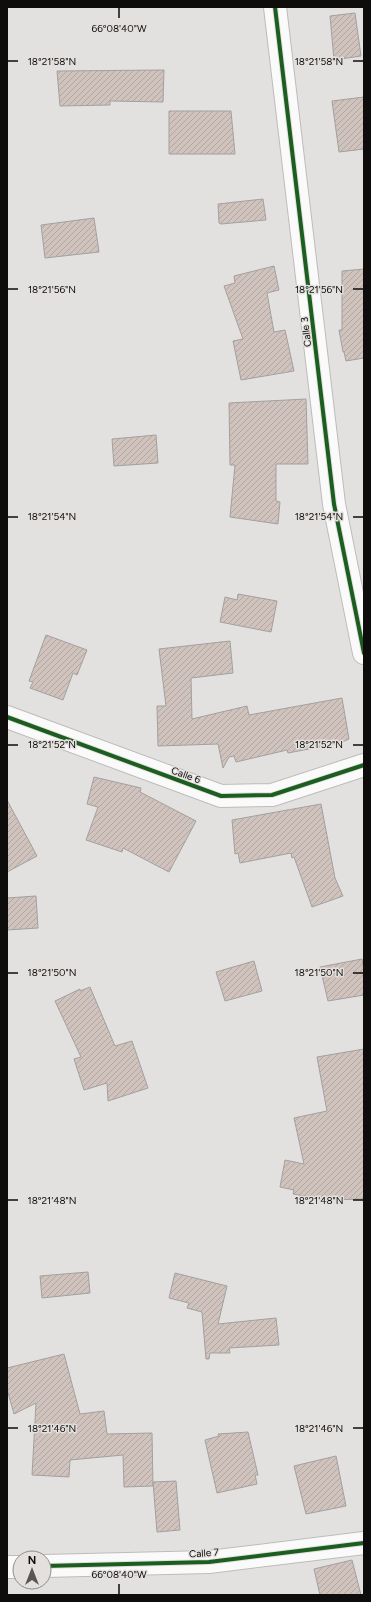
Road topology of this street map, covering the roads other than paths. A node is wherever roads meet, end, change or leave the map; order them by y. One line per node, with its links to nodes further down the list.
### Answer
1 (275, 7): 2 (street, Calle 3)
2 (364, 653)
3 (7, 717): 4 (street, Calle 6)
4 (364, 766)
5 (364, 1543): 6 (street, Calle 7)
6 (52, 1566)

